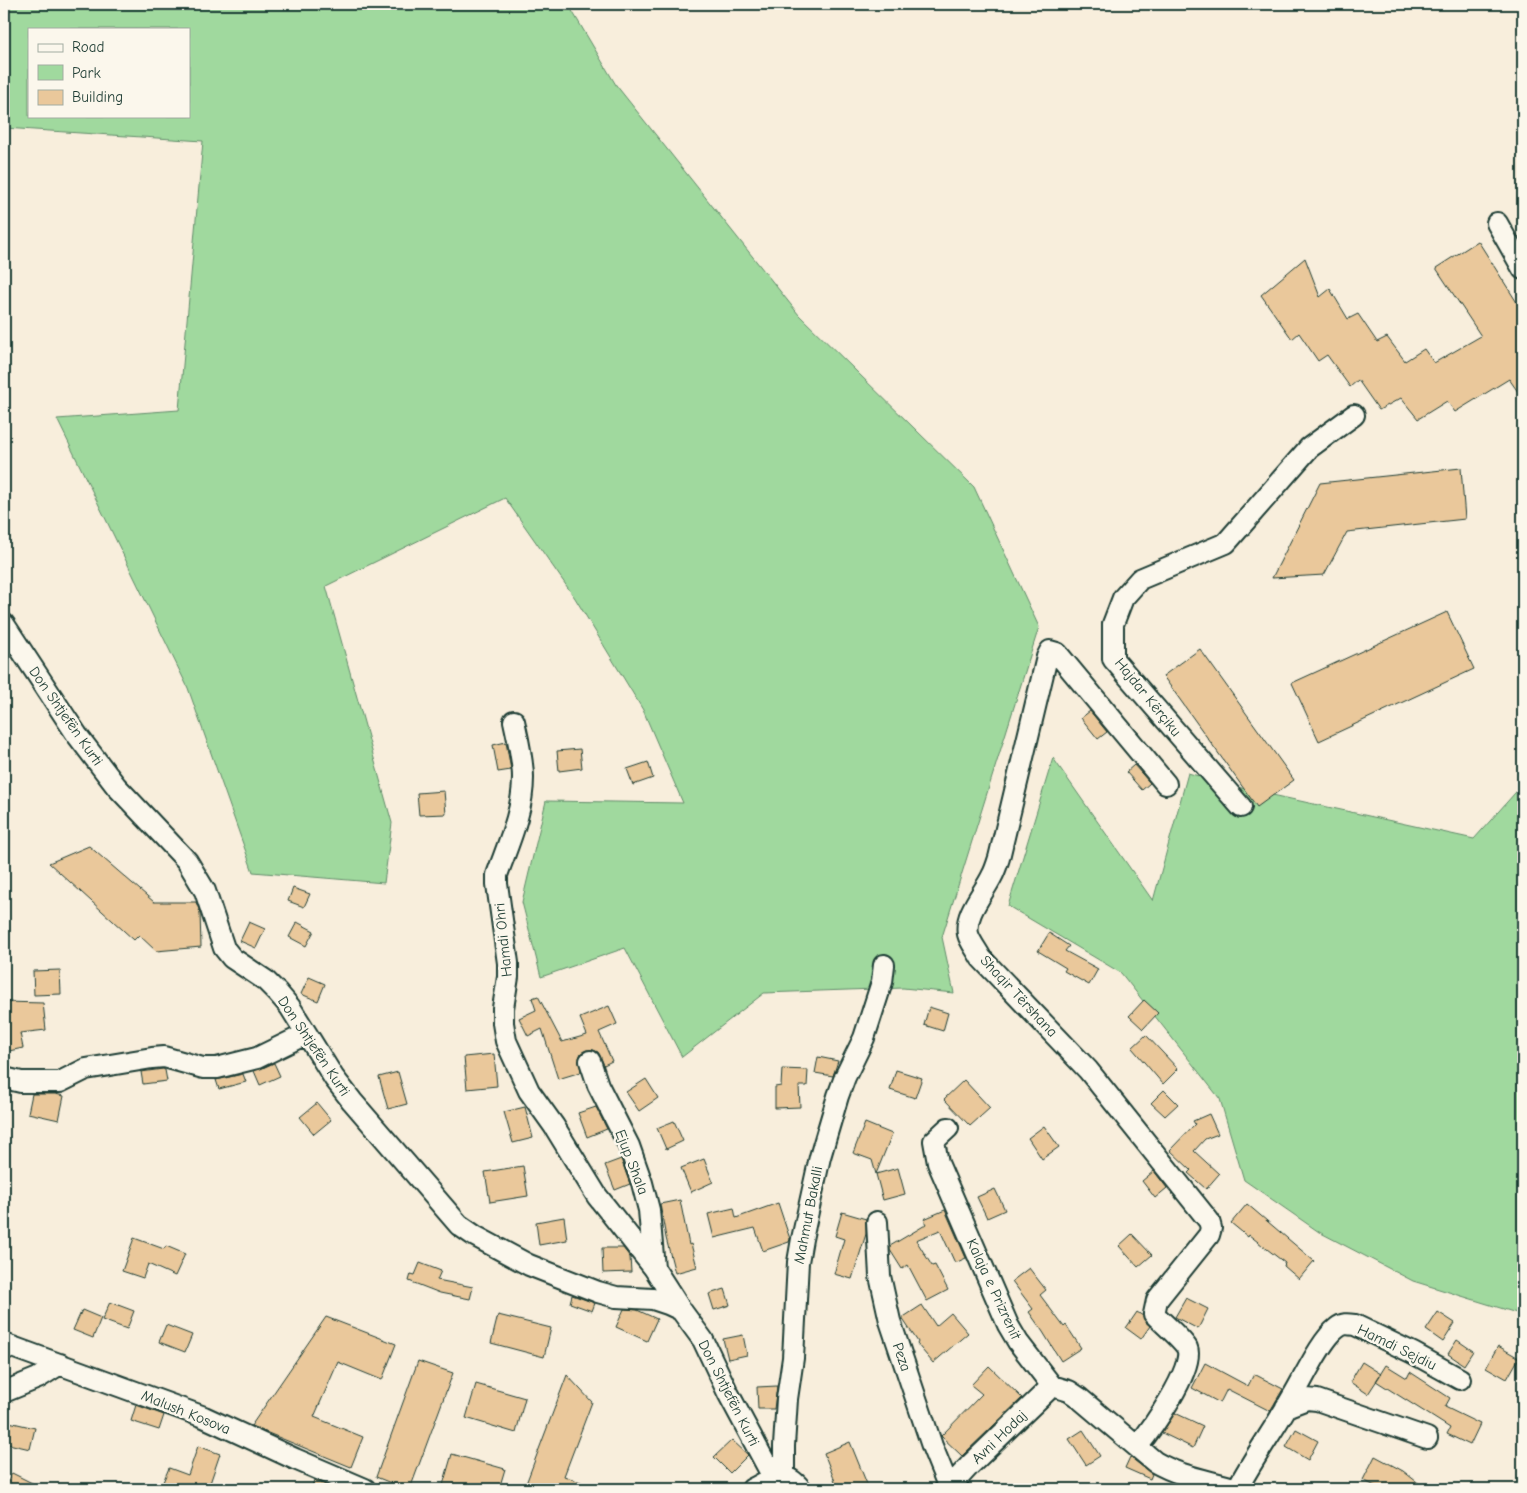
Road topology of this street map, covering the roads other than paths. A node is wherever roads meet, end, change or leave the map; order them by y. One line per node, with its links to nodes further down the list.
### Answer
1 (1497, 223): 2 (street)
2 (1523, 269)
3 (1354, 414): 7 (street, Hajdar Kërçiku)
4 (4, 624): 9 (street, Don Shtjefën Kurti)
5 (514, 721): 14 (street, Hamdi Ohri)
6 (1166, 784): 23 (street, Shaqir Tërshana)
7 (1241, 807)
8 (884, 965): 24 (street, Mahmut Bakalli)
9 (306, 1034): 11 (street); 15 (street, Don Shtjefën Kurti)
10 (590, 1061): 14 (street, Ejup Shala)
11 (4, 1078)
12 (948, 1128): 19 (street, Kalaja e Prizrenit)
13 (877, 1222): 28 (street, Peza)
14 (654, 1268): 15 (street, Don Shtjefën Kurti)
15 (681, 1310): 24 (street, Don Shtjefën Kurti)
16 (4, 1344): 17 (street, Malush Kosova)
17 (60, 1364): 20 (street); 25 (street, Malush Kosova)
18 (1460, 1379): 21 (street, Hamdi Sejdiu)
19 (1052, 1386): 23 (street); 28 (street, Avni Hodaj)
20 (4, 1392)
21 (1286, 1408): 22 (street); 29 (street, Hamdi Sejdiu)
22 (1427, 1438)
23 (1138, 1447): 29 (street)
24 (779, 1477): 26 (street); 27 (street)
25 (365, 1489)
26 (752, 1489)
27 (801, 1489)
28 (948, 1489)
29 (1237, 1489)

